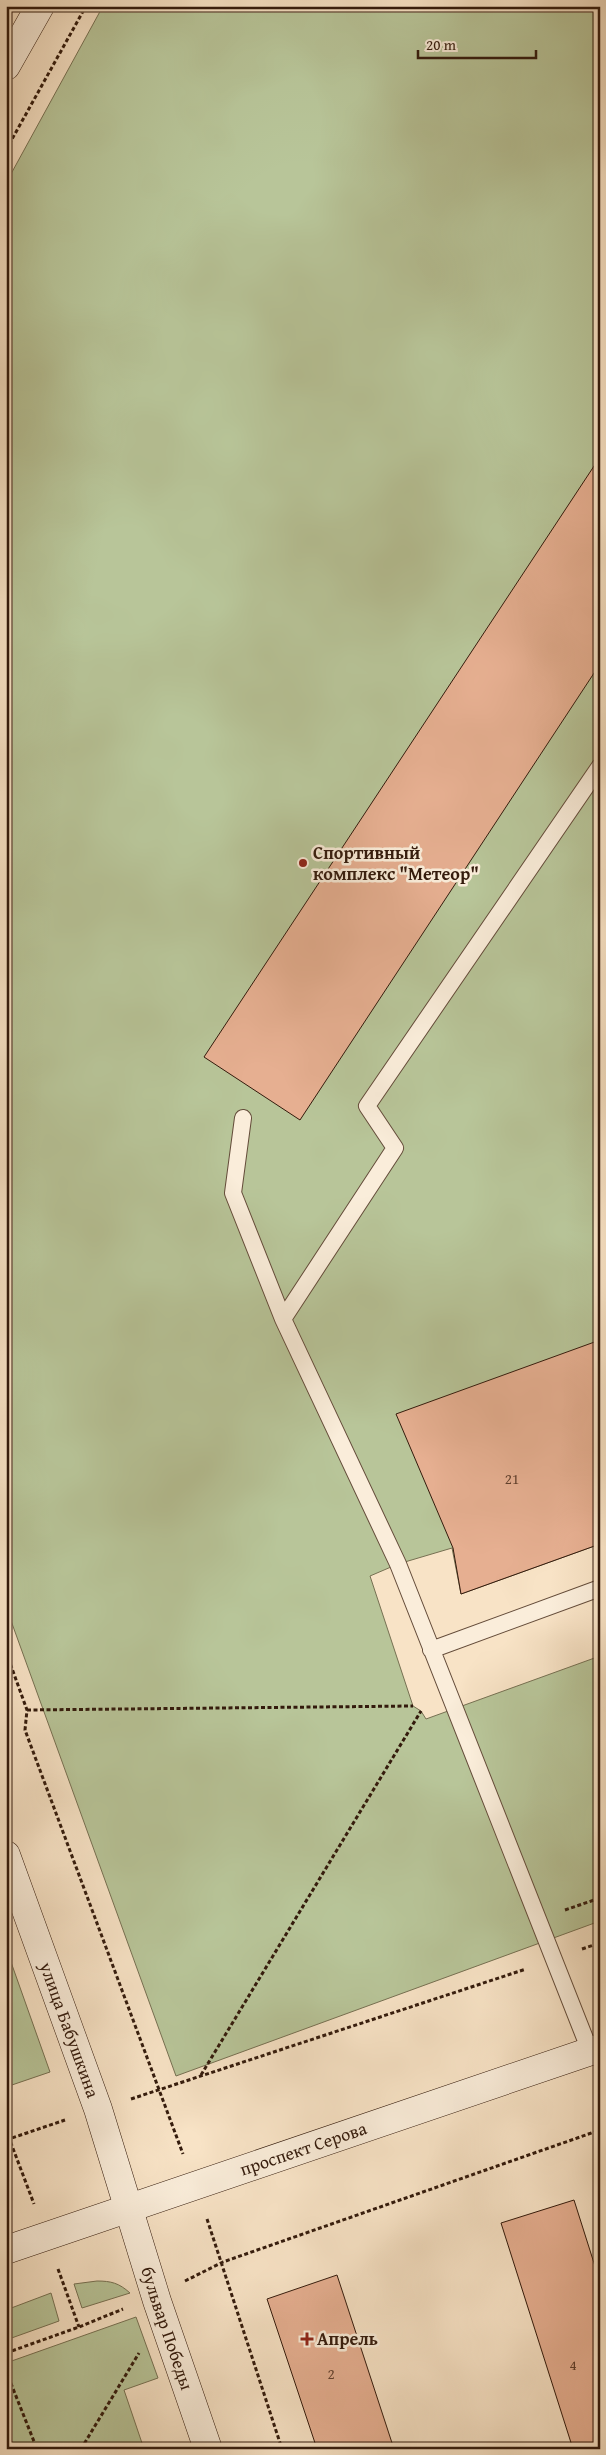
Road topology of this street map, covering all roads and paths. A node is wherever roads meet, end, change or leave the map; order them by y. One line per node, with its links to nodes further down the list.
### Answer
1 (40, 6): 3 (street)
2 (86, 6): 4 (path)
3 (6, 66)
4 (6, 150)
5 (600, 766): 7 (lane)
6 (243, 1118): 7 (lane)
7 (283, 1319): 9 (lane)
8 (600, 1588): 9 (lane)
9 (431, 1650): 16 (lane)
10 (6, 1652): 12 (path)
11 (413, 1706): 12 (path)
12 (27, 1710): 21 (path)
13 (421, 1711): 20 (path)
14 (6, 1855): 22 (street, улица Бабушкина)
15 (600, 1898): 16 (path)
16 (537, 1920): 18 (lane)
17 (600, 1942): 18 (path)
18 (552, 1960): 19 (lane); 20 (path)
19 (595, 2049): 25 (street, проспект Серова)
20 (200, 2075): 21 (path)
21 (160, 2090): 22 (path); 25 (path)
22 (98, 2109): 24 (path); 26 (street, улица Бабушкина)
23 (600, 2130): 28 (path)
24 (6, 2140)
25 (194, 2185): 26 (street, проспект Серова); 28 (path)
26 (129, 2207): 27 (street, проспект Серова); 29 (street, бульвар Победы)
27 (6, 2250)
28 (223, 2262): 29 (path); 36 (path)
29 (156, 2295): 31 (path); 35 (street, бульвар Победы)
30 (141, 2350): 34 (path)
31 (6, 2353)
32 (6, 2371): 33 (path)
33 (37, 2449)
34 (81, 2449)
35 (208, 2449)
36 (282, 2449)

